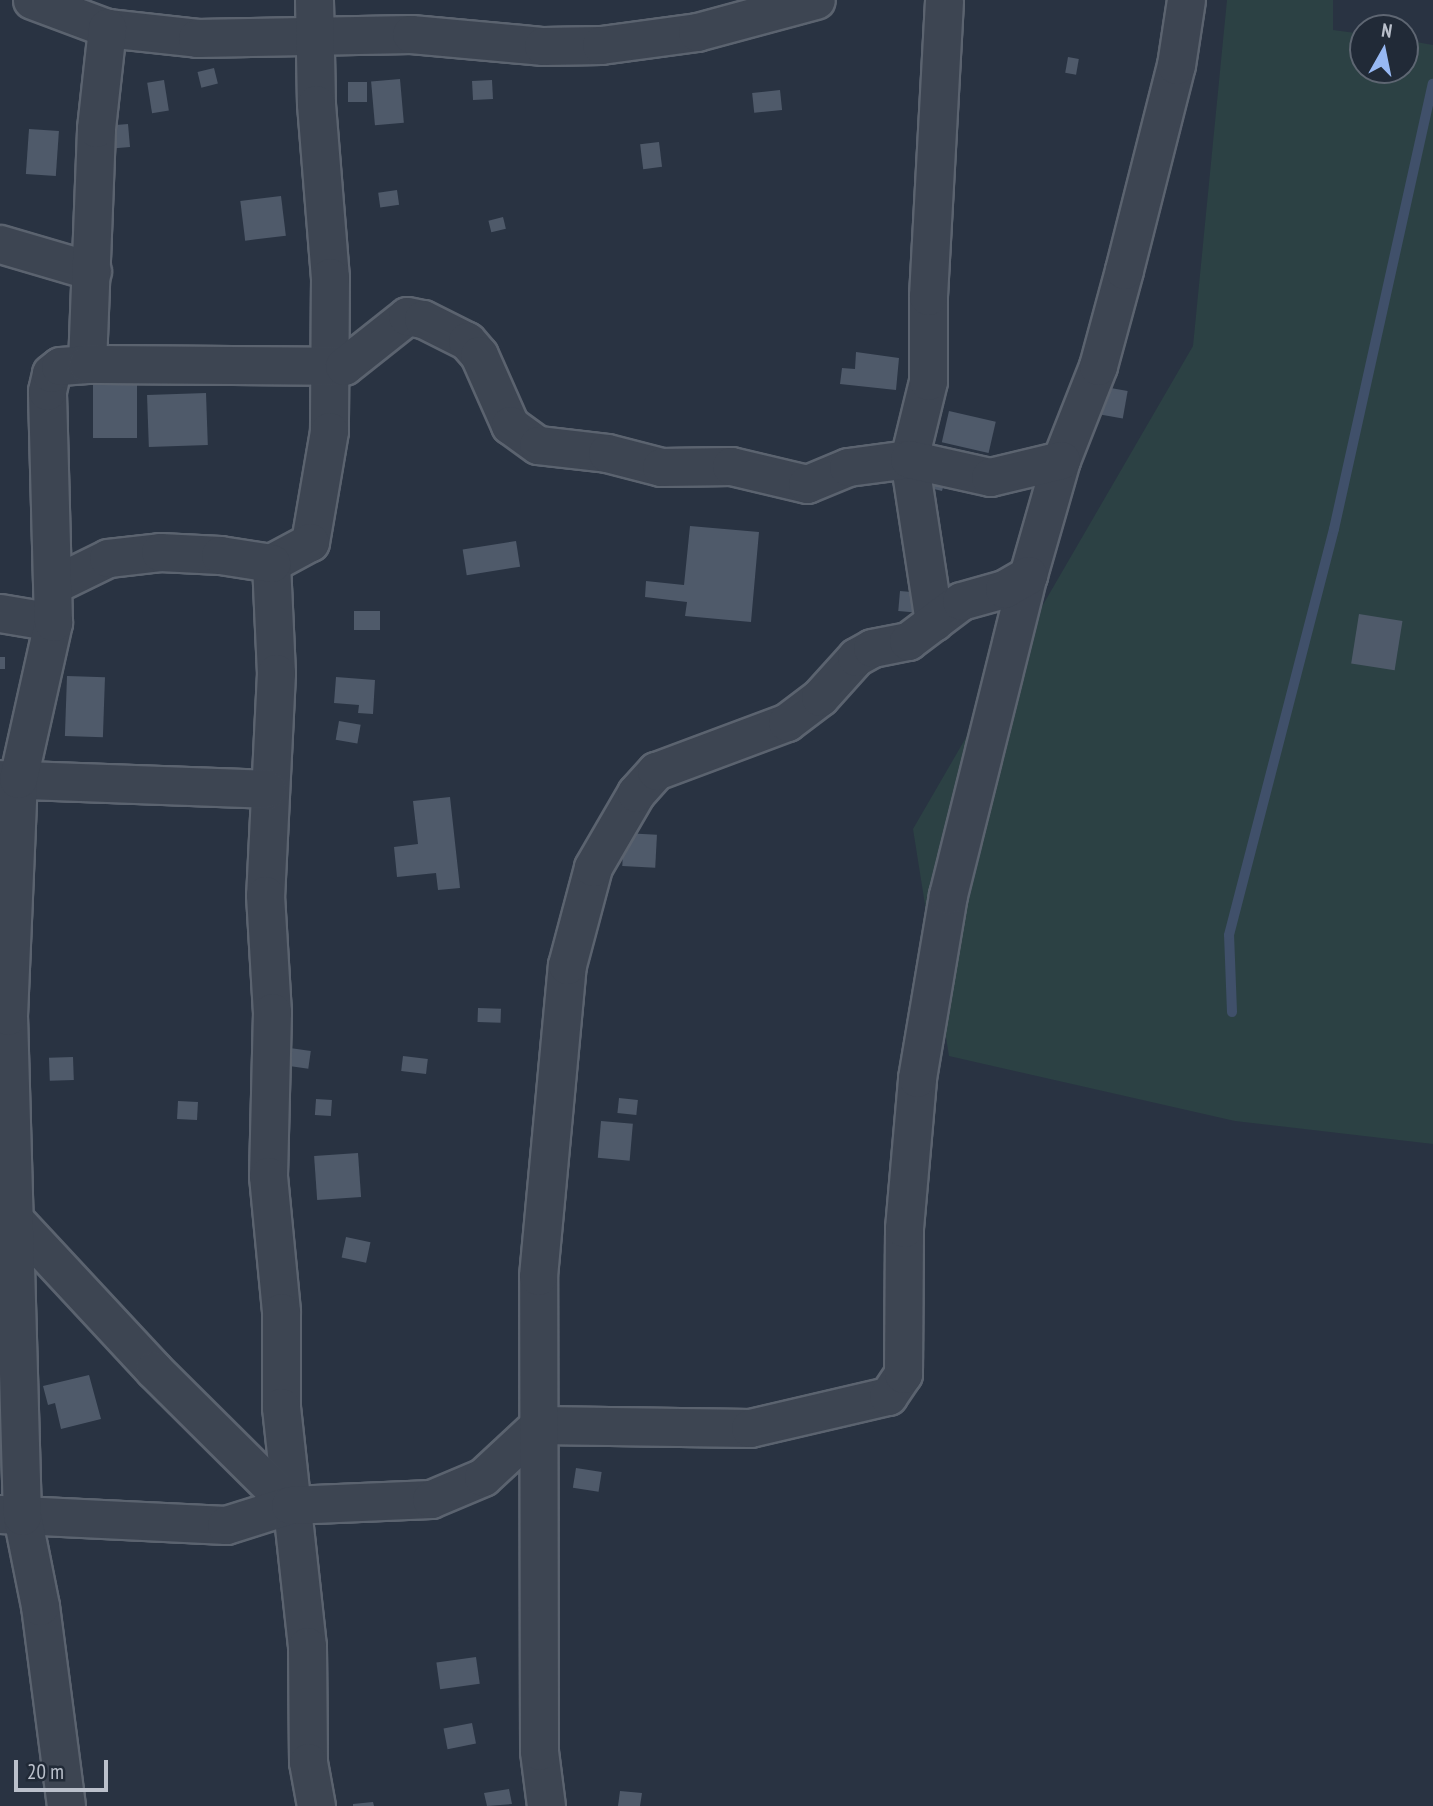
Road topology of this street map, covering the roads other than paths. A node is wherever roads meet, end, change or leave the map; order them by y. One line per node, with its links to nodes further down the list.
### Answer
1 (32, 0): 6 (street)
2 (314, 0): 7 (street)
3 (816, 0): 7 (street)
4 (944, 0): 12 (street)
5 (1186, 0): 13 (street)
6 (107, 28): 7 (street); 9 (street)
7 (315, 37): 11 (street)
8 (0, 244): 9 (street)
9 (92, 271): 10 (street)
10 (87, 364): 11 (street); 16 (street)
11 (329, 368): 12 (street); 14 (street)
12 (909, 459): 13 (street); 19 (street)
13 (1061, 460): 15 (street)
14 (271, 563): 16 (street); 21 (street)
15 (1028, 575): 19 (street); 24 (street)
16 (53, 585): 18 (street)
17 (0, 613): 18 (street)
18 (53, 622): 20 (street)
19 (934, 622): 24 (street)
20 (9, 779): 21 (street); 22 (street)
21 (267, 789): 25 (street)
22 (4, 1016): 23 (street)
23 (6, 1217): 25 (street); 26 (street)
24 (539, 1425): 25 (street); 29 (street)
25 (290, 1505): 26 (street); 28 (street)
26 (11, 1515): 27 (street)
27 (66, 1806)
28 (316, 1806)
29 (546, 1806)

